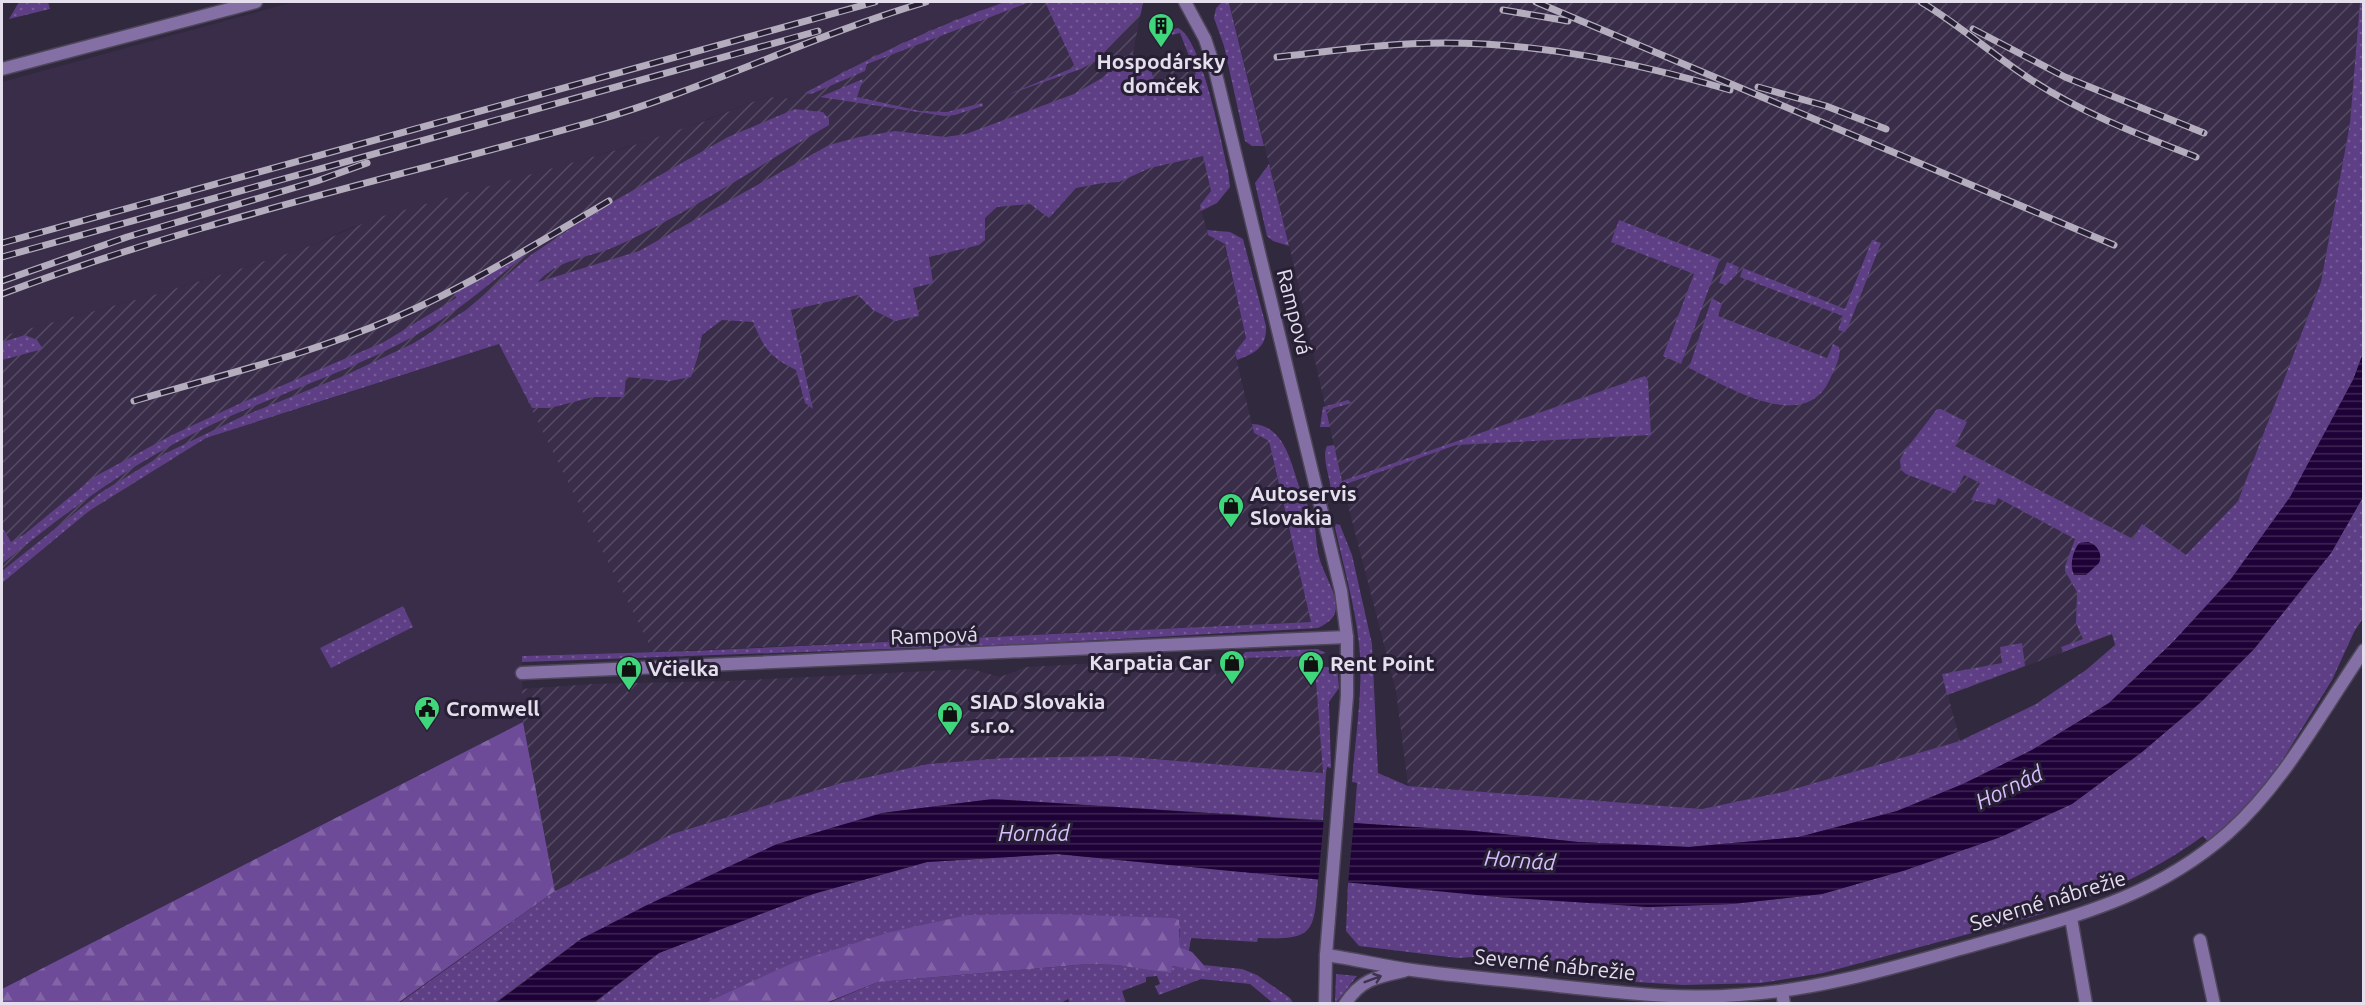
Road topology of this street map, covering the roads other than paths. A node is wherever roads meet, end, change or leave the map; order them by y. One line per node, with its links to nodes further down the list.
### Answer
1 (256, 2): 3 (street)
2 (1185, 2): 4 (street, Rampová)
3 (2, 69)
4 (1347, 637): 6 (street, Rampová); 9 (street, Rampová)
5 (2364, 650): 7 (street, Severné nábrežie)
6 (522, 674)
7 (2071, 918): 11 (street, Severné nábrežie); 14 (street)
8 (2200, 940): 15 (street)
9 (1326, 955): 10 (street, Severné nábrežie); 12 (street, Rampová)
10 (1410, 970): 11 (street, Severné nábrežie); 13 (street, one-way to 10)
11 (1783, 998)
12 (1325, 1004)
13 (1345, 1004)
14 (2086, 1004)
15 (2214, 1004)

